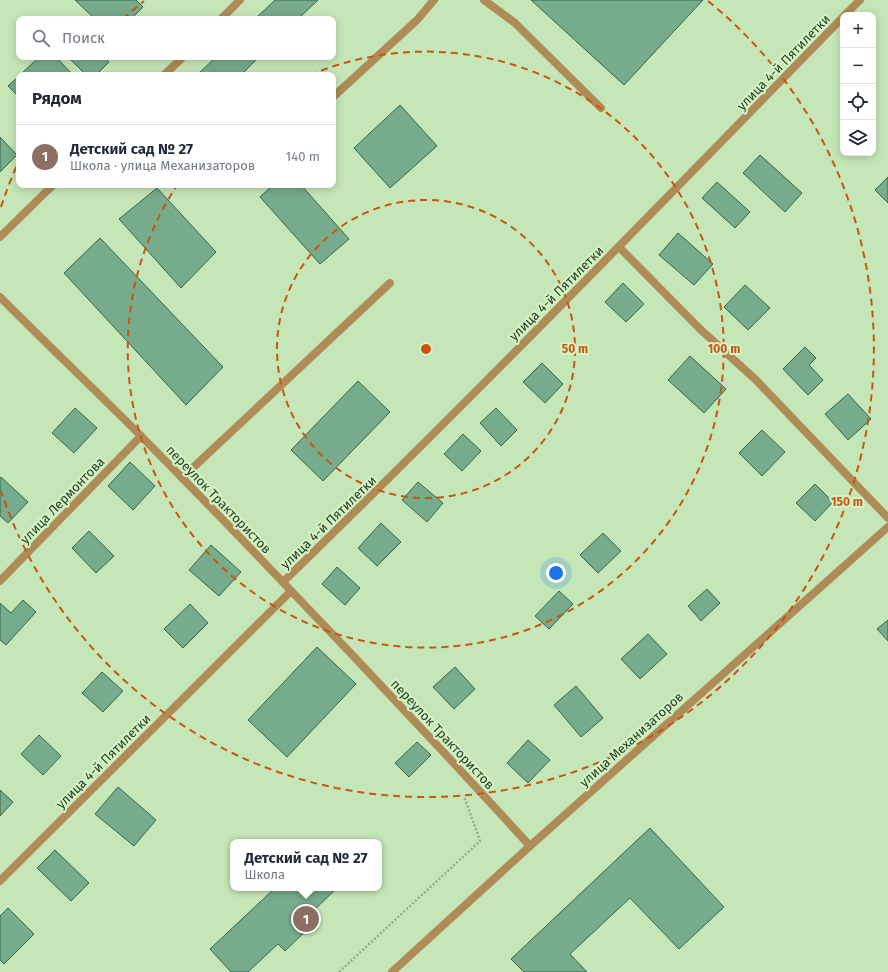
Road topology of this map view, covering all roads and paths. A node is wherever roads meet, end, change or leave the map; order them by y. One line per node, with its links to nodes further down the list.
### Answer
1 (240, 0): 6 (street)
2 (434, 0): 10 (street)
3 (484, 0): 11 (street)
4 (860, 0): 5 (street, улица 4-й Пятилетки)
5 (848, 12)
6 (224, 16)
7 (840, 20): 14 (street, улица 4-й Пятилетки)
8 (180, 60): 9 (street)
9 (167, 72)
10 (336, 94)
11 (600, 108)
12 (50, 188): 13 (street)
13 (0, 237)
14 (619, 247): 19 (street); 22 (street, улица 4-й Пятилетки)
15 (390, 284): 18 (street)
16 (0, 297): 17 (street, переулок Трактористов)
17 (141, 436): 18 (street, переулок Трактористов); 21 (street, улица Лермонтова)
18 (182, 478): 22 (street, переулок Трактористов)
19 (888, 518)
20 (888, 527): 25 (street, улица Механизаторов)
21 (0, 581)
22 (283, 582): 23 (street, переулок Трактористов)
23 (291, 591): 25 (street, переулок Трактористов); 26 (street, улица 4-й Пятилетки)
24 (464, 796): 27 (path)
25 (530, 846): 28 (street, улица Механизаторов)
26 (0, 881)
27 (339, 972)
28 (392, 972)

